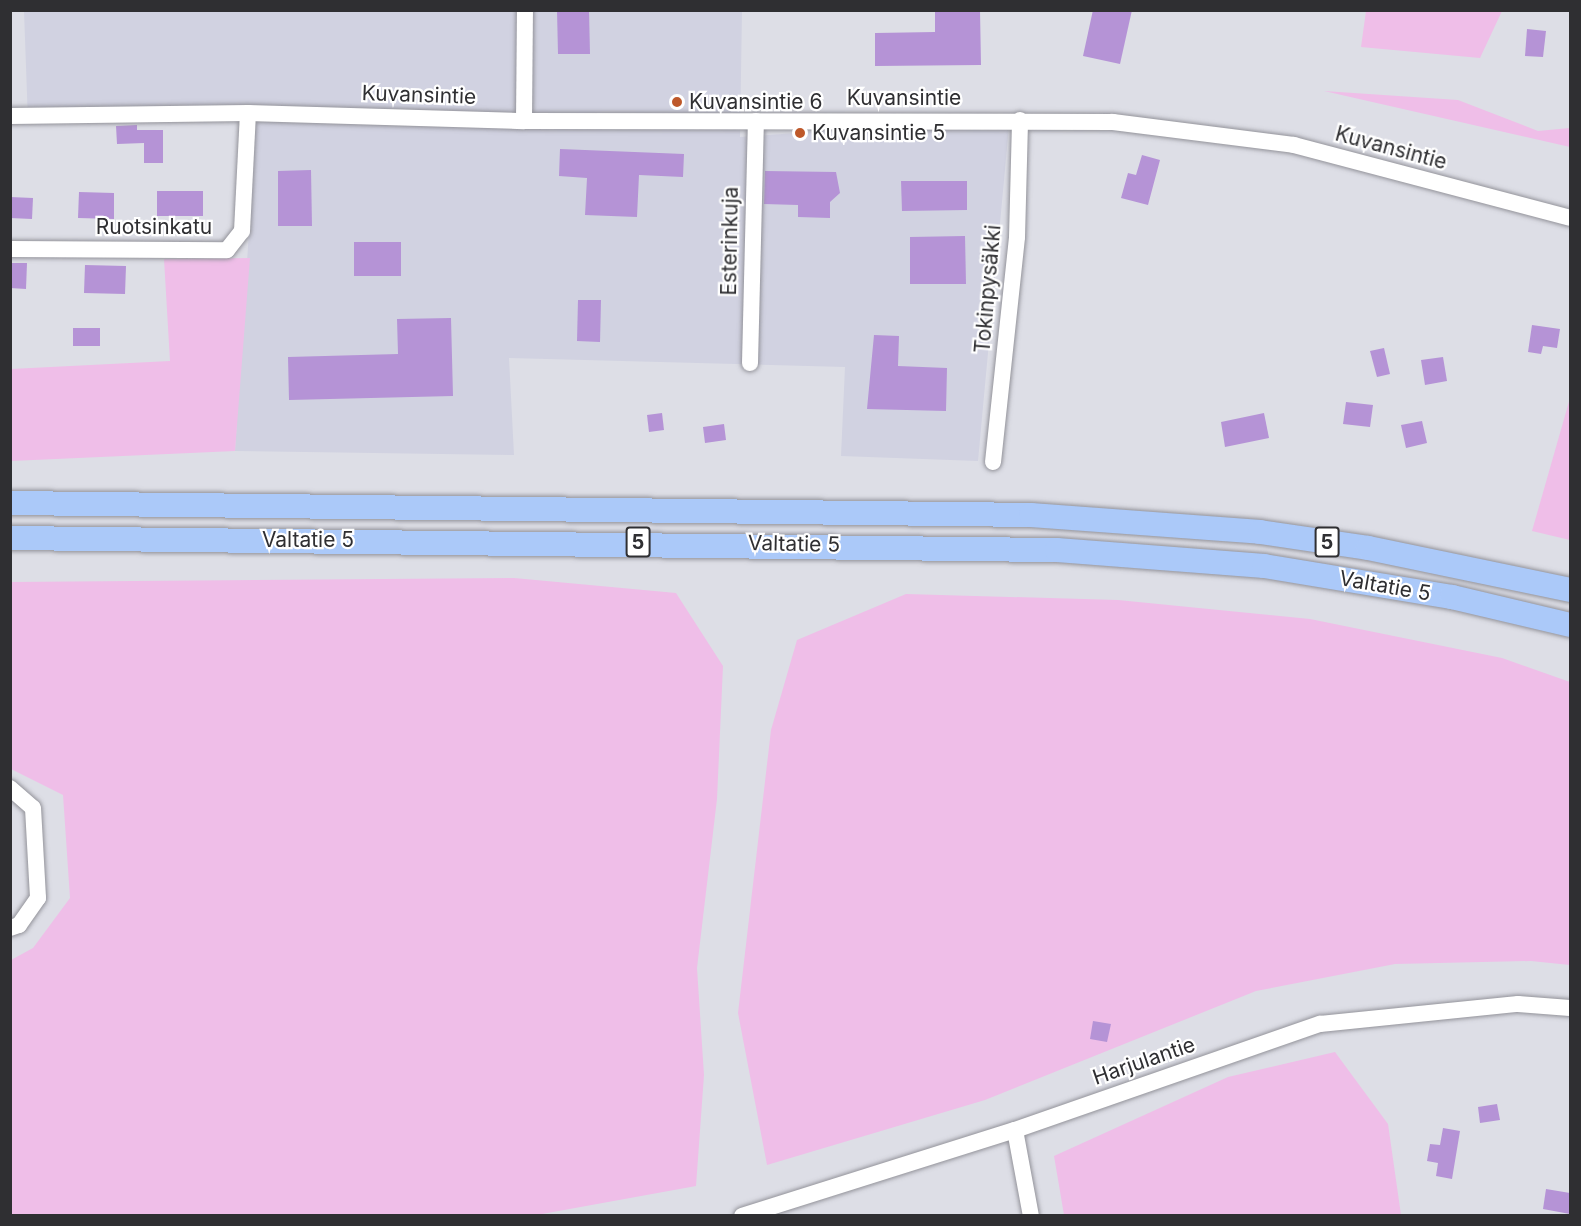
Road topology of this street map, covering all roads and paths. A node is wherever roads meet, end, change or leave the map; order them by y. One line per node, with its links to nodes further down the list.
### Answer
1 (525, 10): 5 (street)
2 (248, 113): 3 (street, Kuvansintie); 5 (street, Kuvansintie); 8 (street, Ruotsinkatu)
3 (10, 116)
4 (1020, 120): 6 (street, Kuvansintie); 7 (street, Kuvansintie); 10 (street, Tokinpysäkki)
5 (524, 121): 6 (street, Kuvansintie)
6 (756, 121): 9 (street, Esterinkuja)
7 (1570, 218)
8 (10, 249)
9 (750, 363)
10 (993, 462)
11 (10, 503): 13 (highway, Valtatie 5 / 5)
12 (10, 538): 16 (highway, Valtatie 5 / 5)
13 (1478, 569): 14 (highway); 15 (highway, Valtatie 5 / 5)
14 (1570, 582)
15 (1570, 590)
16 (1452, 597): 17 (highway, Valtatie 5 / 5); 18 (highway)
17 (1570, 625)
18 (1570, 636)
19 (10, 788): 20 (street)
20 (10, 928)
21 (1570, 1008): 22 (street, Harjulantie)
22 (1015, 1130): 23 (street, Harjulantie); 24 (street)
23 (742, 1215)
24 (1031, 1215)

